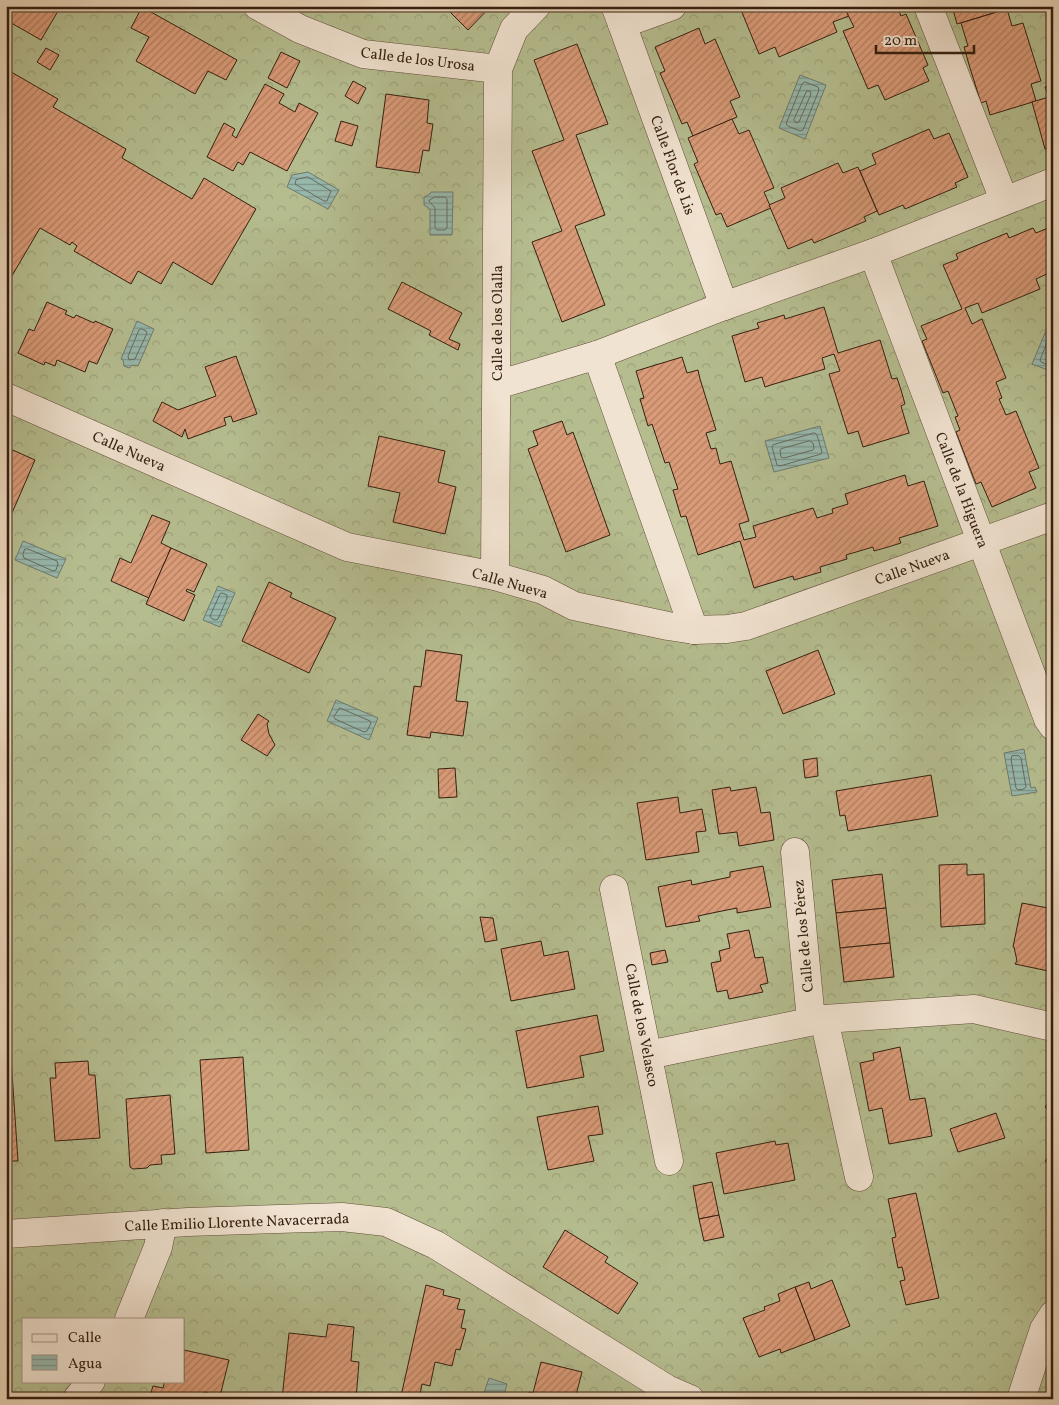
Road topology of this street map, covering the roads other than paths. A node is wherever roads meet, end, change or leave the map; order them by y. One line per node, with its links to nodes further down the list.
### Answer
1 (258, 6): 6 (street, Calle de los Urosa)
2 (536, 6): 6 (street)
3 (672, 6): 5 (street, Calle Flor de Lis)
4 (928, 6): 8 (street)
5 (619, 15): 10 (street, Calle Flor de Lis)
6 (498, 69): 12 (street, Calle de los Olalla)
7 (1053, 182): 8 (street)
8 (1004, 200): 9 (street)
9 (873, 253): 10 (street); 15 (street, Calle de la Higuera)
10 (724, 306): 11 (street)
11 (596, 355): 12 (street); 17 (street)
12 (497, 385): 16 (street, Calle de los Olalla)
13 (6, 397): 16 (street, Calle Nueva)
14 (1053, 516): 15 (street, Calle Nueva)
15 (982, 542): 17 (street, Calle Nueva); 18 (street, Calle de la Higuera)
16 (495, 576): 17 (street, Calle Nueva)
17 (694, 630)
18 (1053, 726)
19 (795, 852): 21 (street, Calle de los Pérez)
20 (614, 889): 23 (street, Calle de los Velasco)
21 (817, 1019): 22 (street); 23 (street); 25 (street, Calle de los Pérez)
22 (1053, 1027)
23 (648, 1055): 24 (street, Calle de los Velasco)
24 (669, 1161)
25 (858, 1177)
26 (164, 1223): 27 (street, Calle Emilio Llorente Navacerrada); 29 (street); 32 (street, Calle Emilio Llorente Navacerrada)
27 (6, 1234)
28 (1053, 1315): 33 (street)
29 (129, 1318)
30 (90, 1382): 31 (street)
31 (76, 1399)
32 (690, 1399)
33 (1021, 1399)

